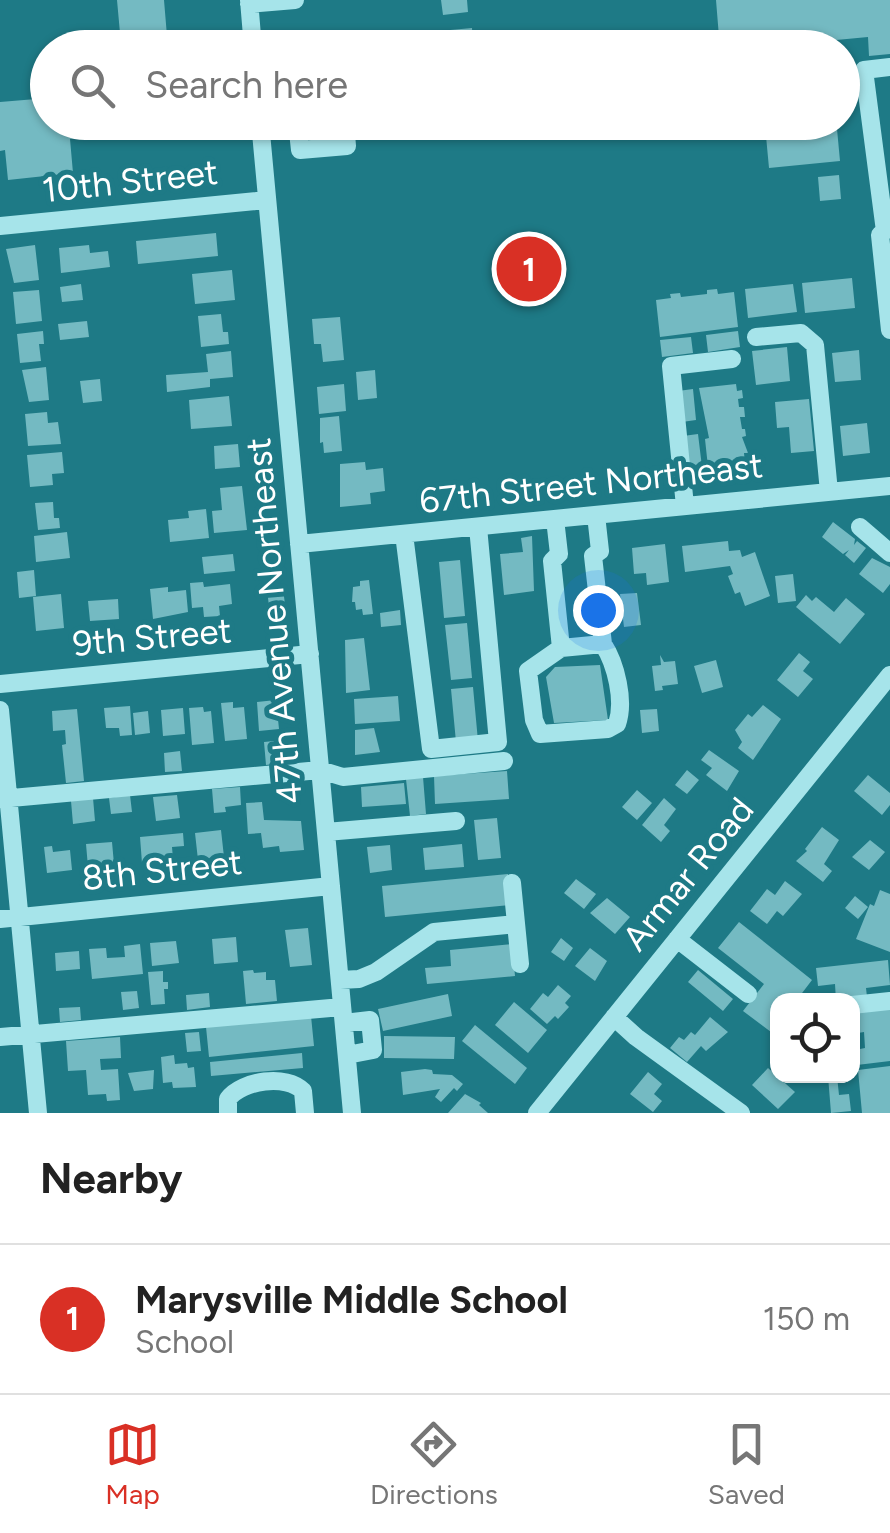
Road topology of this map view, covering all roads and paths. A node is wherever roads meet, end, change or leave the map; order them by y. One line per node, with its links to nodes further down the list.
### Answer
1 (294, 0): 2 (street)
2 (249, 2): 3 (street)
3 (251, 30)
4 (890, 67): 10 (street)
5 (262, 140): 8 (street, 47th Avenue Northeast)
6 (299, 140): 7 (street)
7 (347, 140)
8 (268, 200): 9 (street, 10th Street); 22 (street, 47th Avenue Northeast)
9 (0, 226)
10 (887, 228): 11 (street)
11 (890, 330)
12 (756, 337): 15 (street)
13 (732, 359): 16 (street)
14 (890, 486): 15 (street, 67th Street Northeast)
15 (829, 492): 16 (street, 67th Street Northeast)
16 (685, 506): 17 (street, 67th Street Northeast)
17 (596, 515): 18 (street, 67th Street Northeast); 24 (street)
18 (556, 519): 19 (street, 67th Street Northeast); 25 (street)
19 (478, 527): 21 (street, 67th Street Northeast); 21 (street)
20 (860, 527): 23 (street)
21 (404, 534): 22 (street, 67th Street Northeast)
22 (299, 544): 26 (street, 47th Avenue Northeast)
23 (890, 553)
24 (603, 644): 25 (street); 25 (street)
25 (561, 648)
26 (310, 654): 28 (street, 9th Street); 31 (street, 47th Avenue Northeast)
27 (890, 675): 39 (street, Armar Road)
28 (0, 684)
29 (0, 710): 32 (street)
30 (504, 762): 31 (street)
31 (320, 770): 32 (street); 34 (street, 47th Avenue Northeast)
32 (4, 799): 37 (street)
33 (456, 821): 34 (street)
34 (326, 832): 36 (street, 47th Avenue Northeast)
35 (512, 883): 38 (street)
36 (331, 886): 37 (street, 8th Street); 41 (street, 47th Avenue Northeast)
37 (10, 918): 47 (street)
38 (516, 924): 40 (street); 41 (street)
39 (677, 939): 42 (street); 46 (street, Armar Road)
40 (520, 964)
41 (340, 980): 45 (street, 47th Avenue Northeast)
42 (748, 994)
43 (890, 1001): 44 (street)
44 (860, 1004)
45 (343, 1015): 47 (street); 49 (street, 47th Avenue Northeast); 49 (street)
46 (614, 1017): 54 (street, Armar Road); 55 (street)
47 (30, 1035): 48 (street); 50 (street)
48 (0, 1038)
49 (346, 1054): 53 (street, 47th Avenue Northeast)
50 (38, 1113)
51 (228, 1113): 52 (street)
52 (305, 1113)
53 (352, 1113)
54 (537, 1113)
55 (742, 1113)

